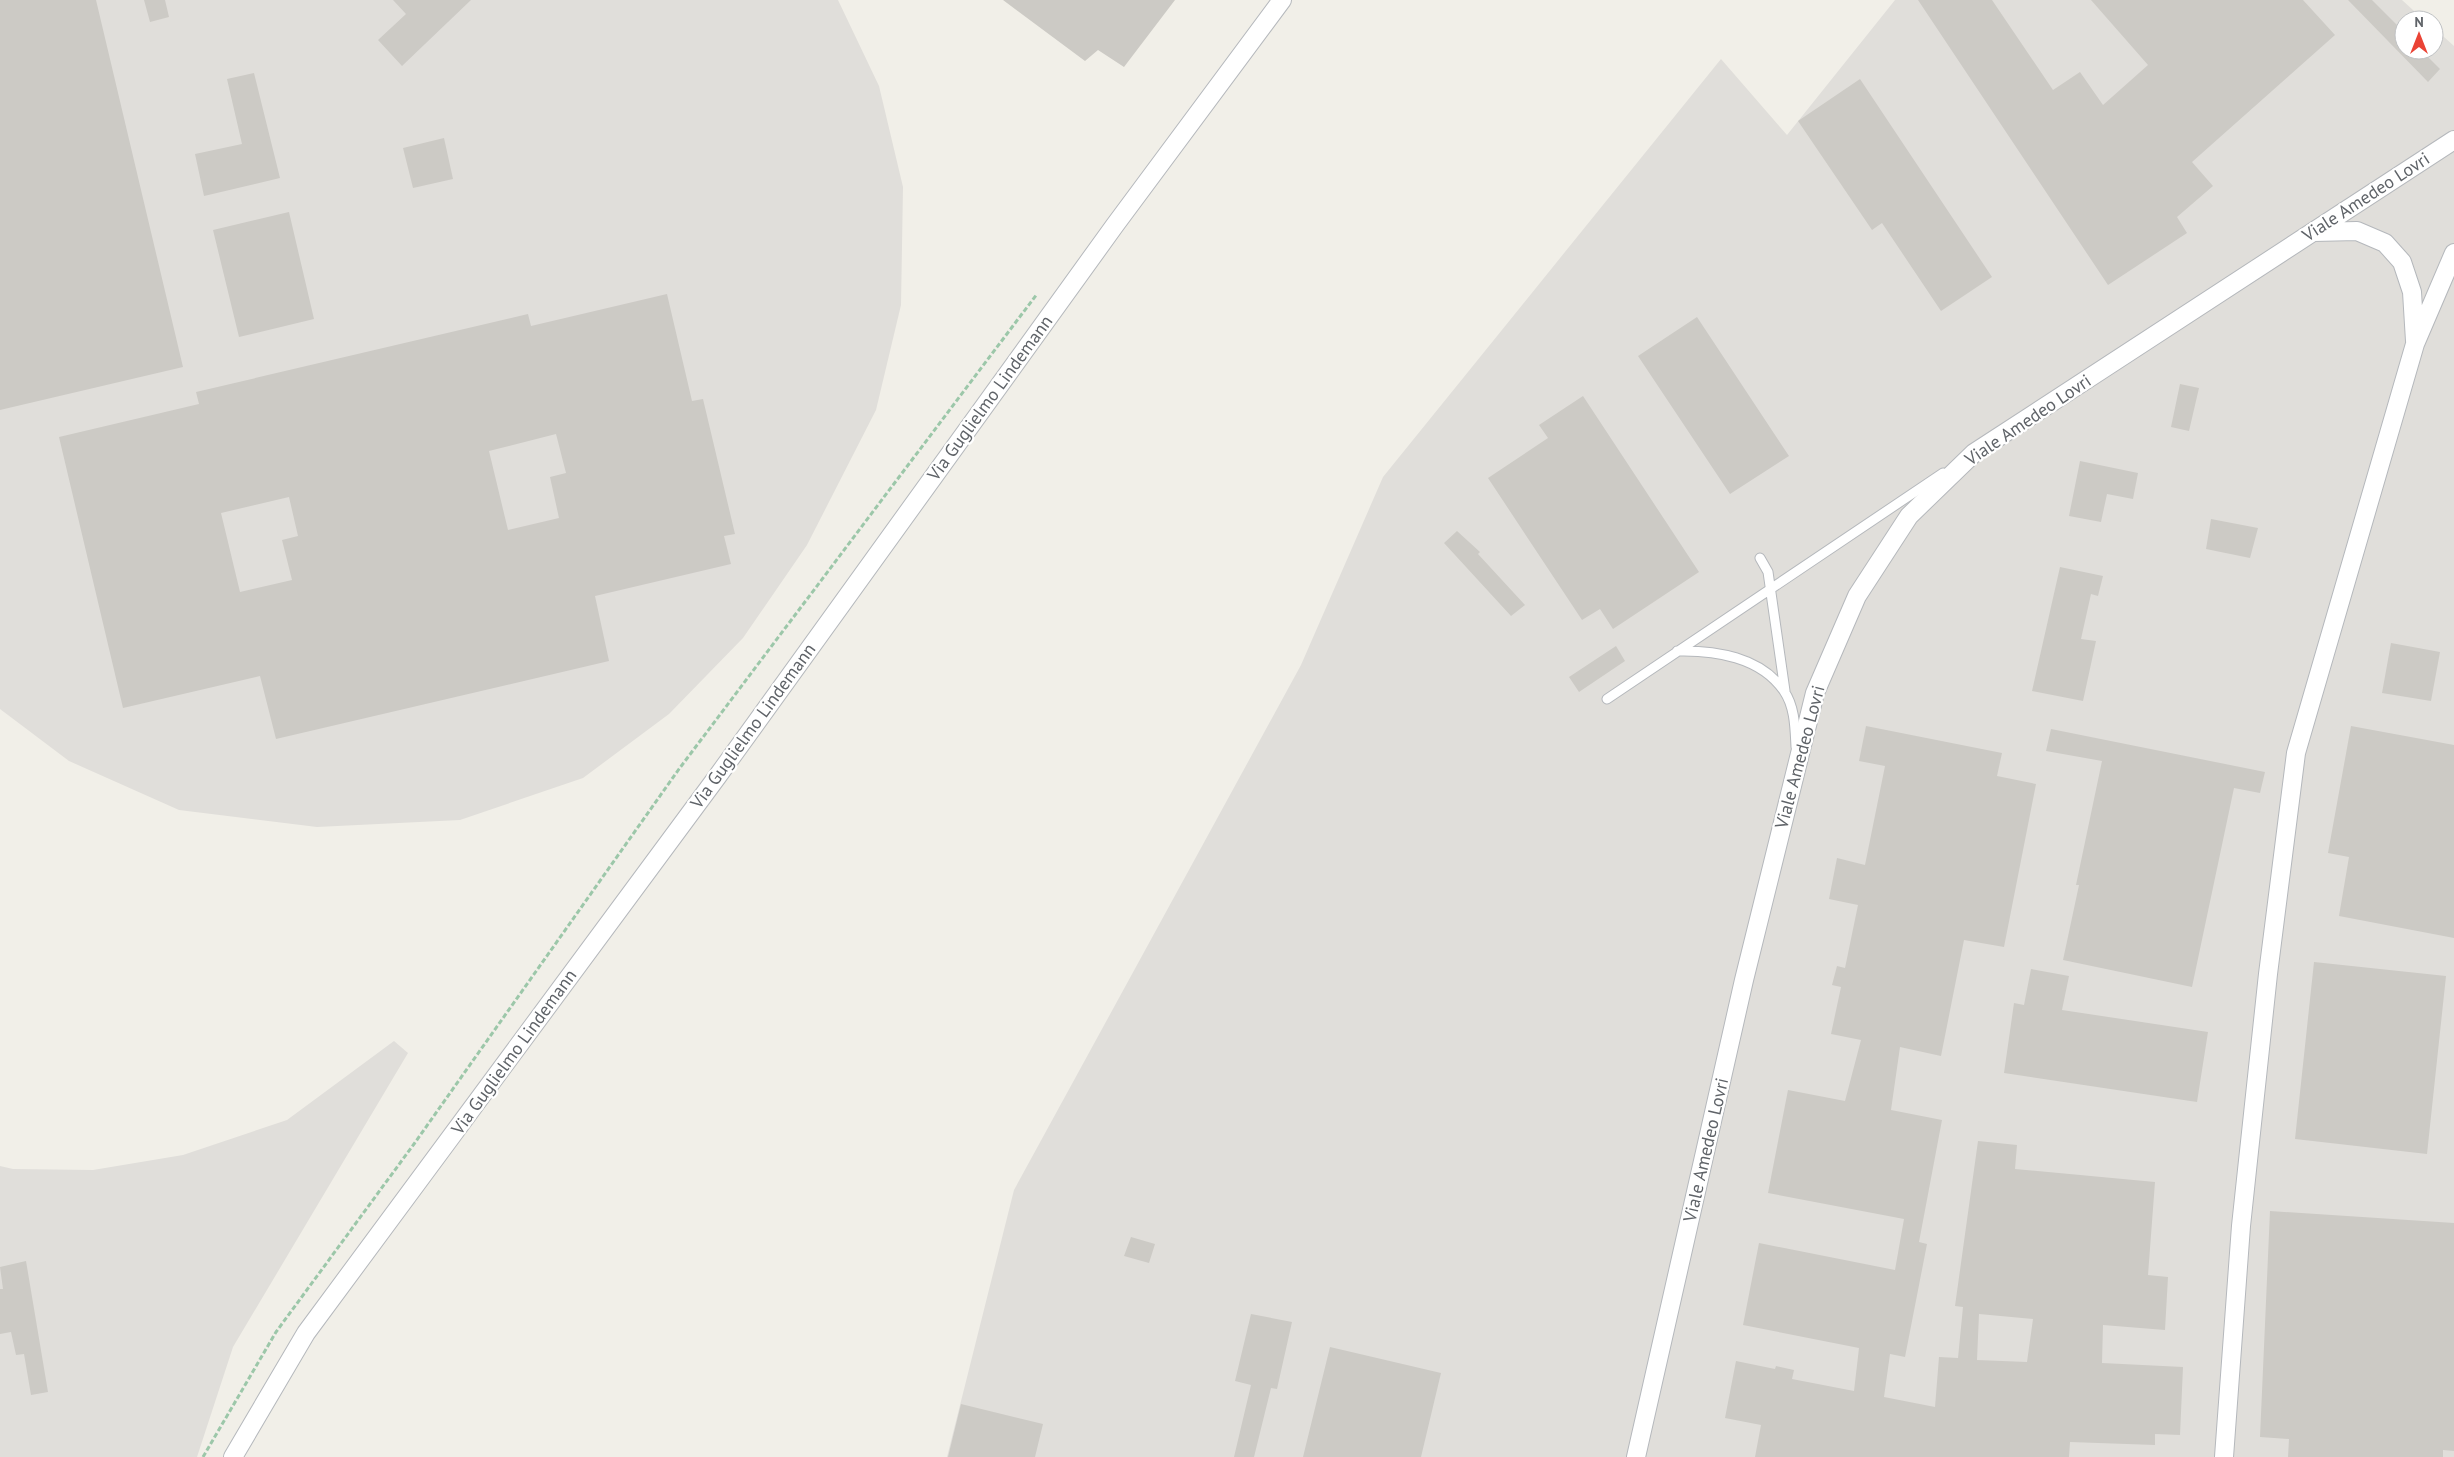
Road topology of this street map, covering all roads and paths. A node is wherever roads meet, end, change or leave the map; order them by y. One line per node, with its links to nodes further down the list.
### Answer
1 (1282, 0): 15 (street, Via Guglielmo Lindemann)
2 (2454, 140): 3 (street, Viale Amedeo Lovri)
3 (2314, 232): 6 (street); 7 (street, Viale Amedeo Lovri)
4 (2454, 253): 6 (street)
5 (1042, 289): 14 (path, Via Guglielmo Lindemann)
6 (2415, 344): 17 (street)
7 (1974, 453): 9 (lane); 13 (street, Viale Amedeo Lovri)
8 (1760, 558): 9 (lane)
9 (1770, 588): 10 (lane); 11 (lane)
10 (1677, 651): 11 (lane); 12 (lane)
11 (1785, 692): 13 (lane)
12 (1607, 699)
13 (1797, 759): 16 (street, Viale Amedeo Lovri)
14 (203, 1457)
15 (233, 1457)
16 (1636, 1457)
17 (2224, 1457)

